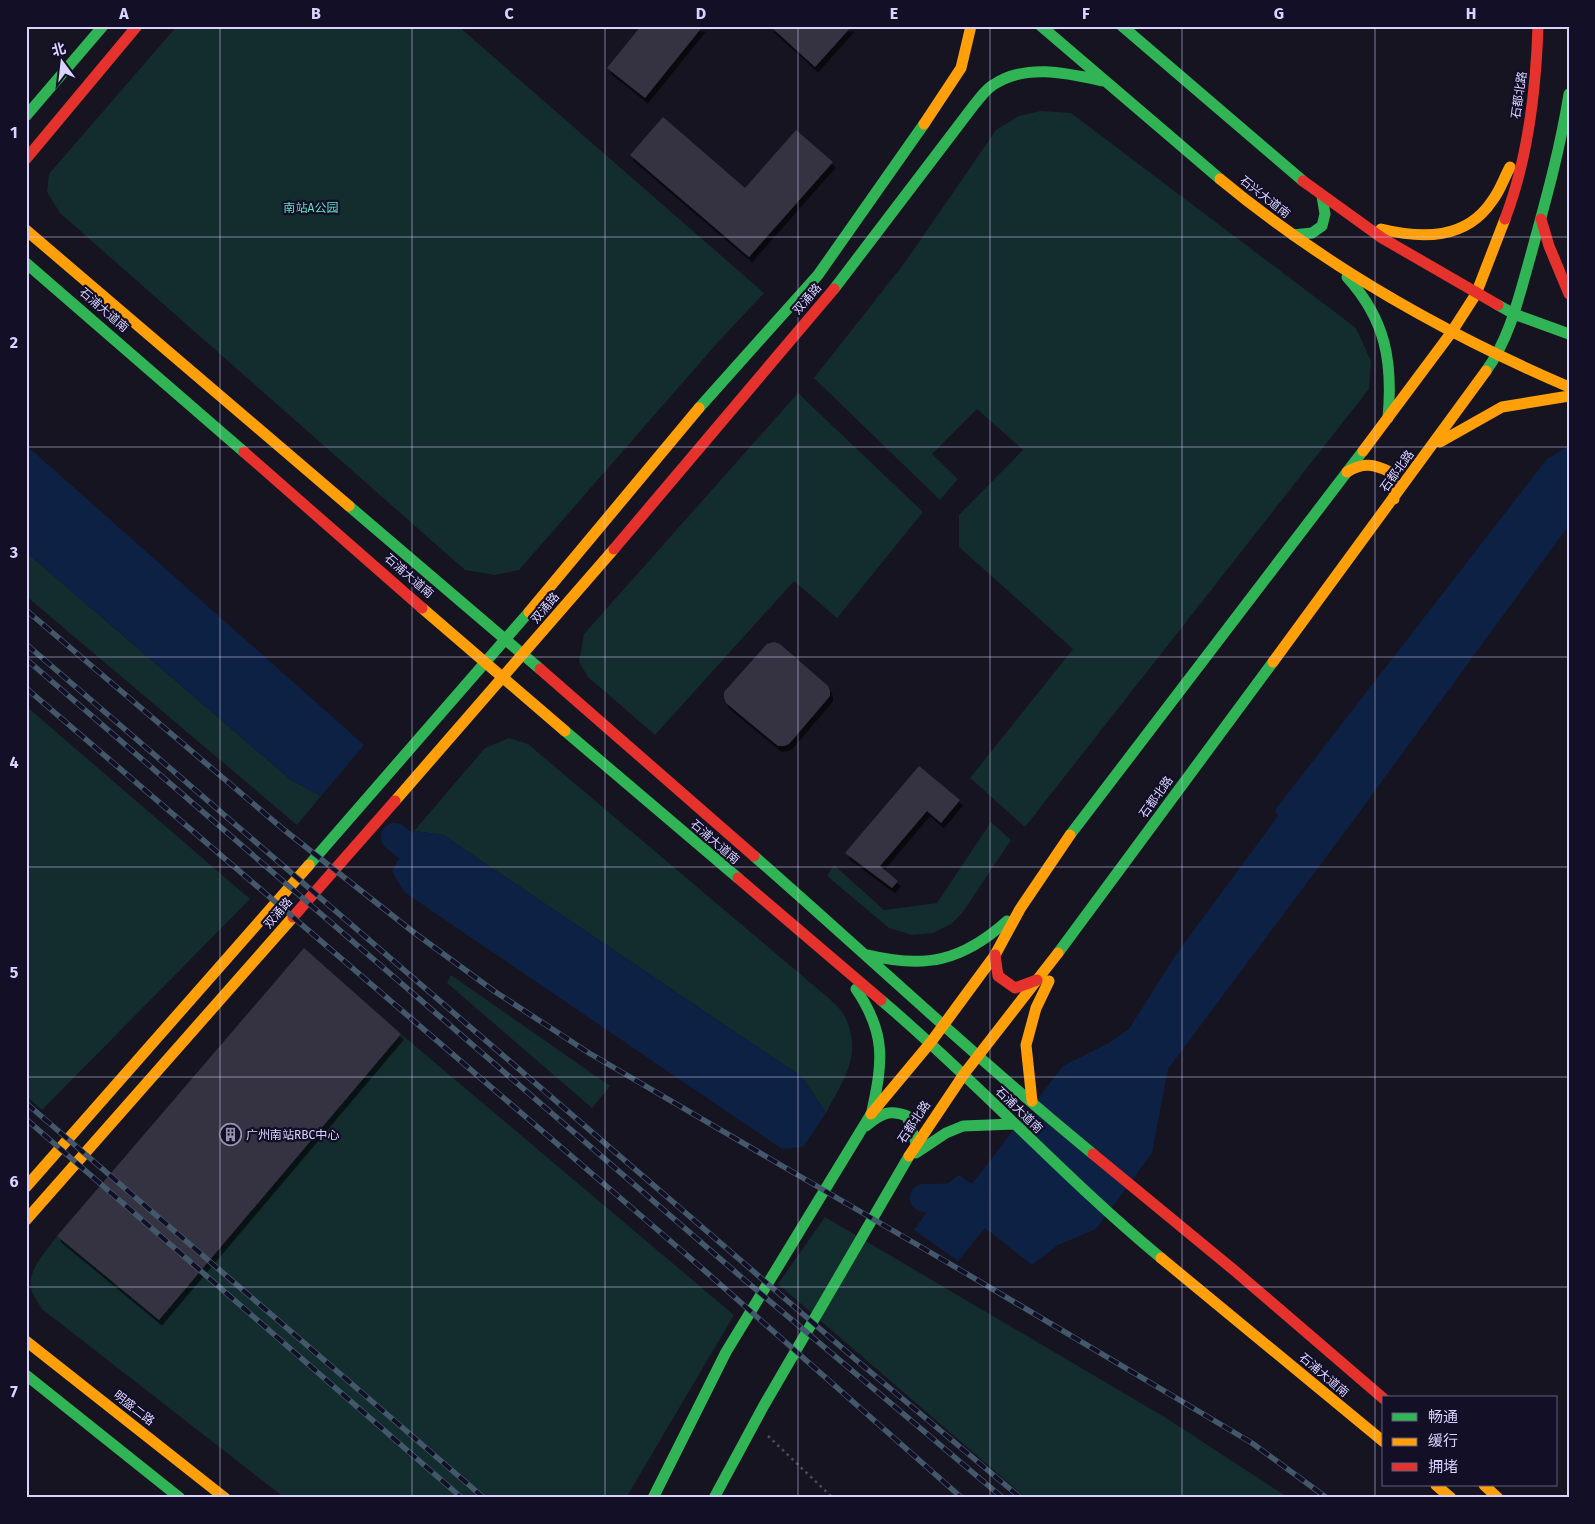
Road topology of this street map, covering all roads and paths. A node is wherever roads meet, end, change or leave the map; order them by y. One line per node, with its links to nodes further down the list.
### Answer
1 (103, 26): 9 (main road)
2 (137, 26): 12 (main road)
3 (971, 26): 32 (main road, 双涌路)
4 (1041, 26): 7 (main road, 石兴大道南)
5 (1122, 26): 13 (main road)
6 (1538, 26): 10 (main road, 石都北路)
7 (1103, 81): 17 (main road, 石兴大道南); 33 (main road, 双涌路)
8 (1569, 94): 11 (main road, 石都北路)
9 (26, 116)
10 (1530, 119): 11 (main road); 15 (main road); 20 (main road, 石都北路)
11 (1561, 144): 14 (main road, 石都北路)
12 (26, 160)
13 (1322, 196): 15 (main road); 17 (main road)
14 (1541, 219): 21 (main road); 22 (main road, 石都北路)
15 (1361, 223): 20 (main road)
16 (26, 230): 32 (main road, 石浦大道南)
17 (1293, 235): 18 (main road, 石兴大道南)
18 (1327, 259): 23 (main road, 石兴大道南); 28 (main road)
19 (26, 263): 34 (main road, 石浦大道南)
20 (1476, 294): 22 (main road); 23 (main road, 石都北路)
21 (1569, 294)
22 (1514, 314): 24 (main road); 25 (main road, 石都北路)
23 (1451, 332): 25 (main road, 石兴大道南); 28 (main road, 石都北路)
24 (1569, 334)
25 (1497, 356): 26 (main road, 石兴大道南); 29 (main road, 石都北路)
26 (1569, 387)
27 (1569, 396): 29 (main road)
28 (1388, 419): 30 (main road, 石都北路)
29 (1432, 447): 31 (main road, 石都北路)
30 (1347, 472): 31 (main road); 36 (main road, 石都北路)
31 (1394, 499): 39 (main road, 石都北路)
32 (506, 640): 33 (main road, 石浦大道南); 34 (main road, 双涌路)
33 (524, 655): 35 (main road, 双涌路); 37 (main road, 石浦大道南)
34 (486, 662): 35 (main road, 石浦大道南); 54 (main road, 双涌路)
35 (503, 678): 38 (main road, 石浦大道南); 55 (main road, 双涌路)
36 (1020, 909): 40 (main road); 41 (main road)
37 (819, 913): 38 (main road); 40 (main road, 石浦大道南)
38 (804, 937): 42 (main road, 石浦大道南)
39 (1070, 938): 43 (main road, 石都北路); 48 (main road)
40 (866, 954): 44 (main road, 石浦大道南)
41 (996, 955): 43 (main road); 44 (main road)
42 (836, 963): 45 (main road, 石浦大道南); 49 (main road)
43 (1037, 980): 46 (main road, 石都北路)
44 (945, 1025): 45 (main road); 46 (main road, 石浦大道南)
45 (931, 1042): 47 (main road, 石浦大道南); 49 (main road)
46 (978, 1057): 47 (main road, 石都北路); 48 (main road, 石浦大道南)
47 (964, 1074): 50 (main road, 石浦大道南); 52 (main road, 石都北路)
48 (1032, 1101): 50 (main road); 58 (main road, 石浦大道南)
49 (871, 1113): 51 (main road)
50 (1014, 1124): 53 (main road); 60 (main road, 石浦大道南)
51 (862, 1130): 52 (main road); 65 (main road)
52 (916, 1143): 53 (main road, 石都北路)
53 (906, 1160): 59 (main road, 石都北路)
54 (26, 1187)
55 (26, 1220)
56 (26, 1340): 64 (main road, 明盛二路)
57 (26, 1375): 63 (main road)
58 (1382, 1397)
59 (754, 1423): 66 (main road, 石都北路); 67 (path)
60 (1382, 1440)
61 (1437, 1486): 68 (main road)
62 (1485, 1486): 69 (main road)
63 (180, 1498)
64 (225, 1498)
65 (653, 1498)
66 (714, 1498)
67 (833, 1498)
68 (1451, 1498)
69 (1498, 1498)

